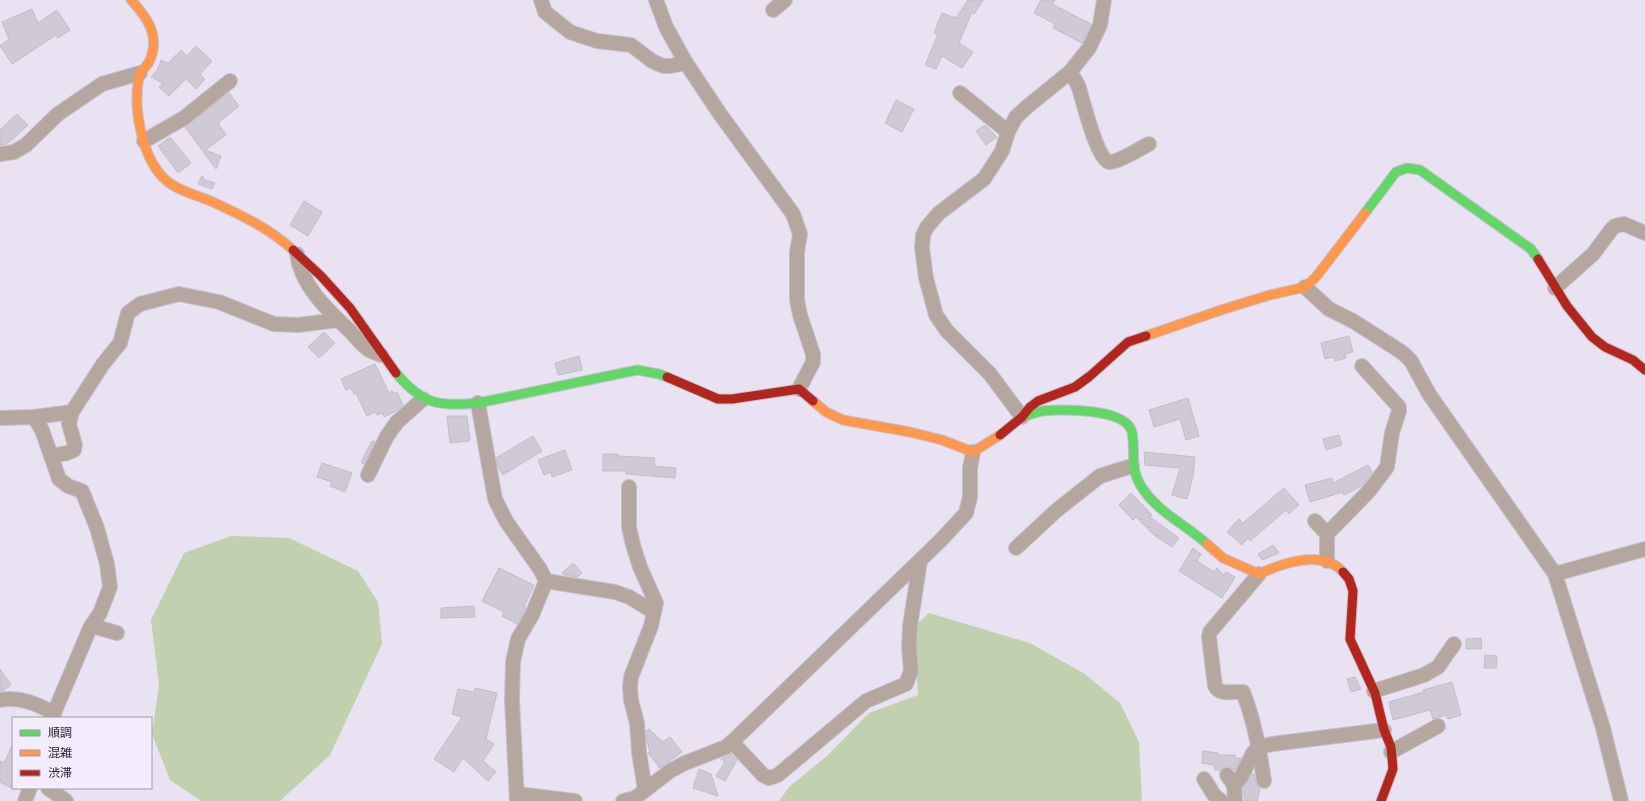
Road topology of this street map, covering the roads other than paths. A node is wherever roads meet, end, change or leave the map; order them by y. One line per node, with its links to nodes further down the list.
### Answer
1 (131, 0): 9 (street)
2 (541, 0): 7 (street)
3 (656, 0): 7 (street)
4 (785, 0): 6 (street)
5 (1104, 0): 8 (street)
6 (773, 10)
7 (686, 62): 24 (street)
8 (1070, 72): 12 (street); 14 (street)
9 (140, 73): 13 (street); 15 (street)
10 (230, 81): 13 (street)
11 (960, 93): 12 (street)
12 (1008, 132): 29 (street)
13 (144, 141): 17 (street)
14 (1149, 144)
15 (0, 154)
16 (1645, 232): 19 (street)
17 (297, 254): 20 (street); 21 (street)
18 (1305, 287): 19 (street); 29 (street); 43 (street)
19 (1555, 288): 23 (street)
20 (338, 320): 21 (street); 27 (street)
21 (385, 357): 25 (street)
22 (1362, 366): 37 (street)
23 (1645, 370)
24 (799, 389): 26 (street); 31 (street)
25 (423, 399): 26 (street); 34 (street)
26 (478, 403): 44 (street)
27 (72, 412): 28 (street); 32 (street)
28 (34, 417): 30 (street); 32 (street)
29 (1022, 417): 31 (street); 33 (street)
30 (0, 418)
31 (973, 452): 40 (street)
32 (51, 456): 46 (street)
33 (1132, 466): 38 (street); 42 (street)
34 (368, 475)
35 (629, 487): 45 (street)
36 (1315, 521): 37 (street)
37 (1327, 534): 41 (street)
38 (1016, 548)
39 (1645, 549): 43 (street)
40 (920, 561): 54 (street); 54 (street)
41 (1327, 561): 42 (street); 49 (street)
42 (1259, 574): 55 (street)
43 (1555, 574): 69 (street)
44 (546, 581): 45 (street); 62 (street)
45 (654, 612): 61 (street)
46 (92, 626): 47 (street); 51 (street)
47 (117, 632)
48 (1454, 644): 49 (street)
49 (1374, 691): 53 (street)
50 (0, 700): 51 (street)
51 (53, 715)
52 (1438, 726): 56 (street)
53 (1384, 730): 55 (street); 56 (street)
54 (732, 742): 61 (street)
55 (1259, 747): 58 (street); 67 (street)
56 (1391, 752): 68 (street)
57 (1204, 779): 66 (street)
58 (1264, 781)
59 (30, 789): 63 (street)
60 (49, 789): 64 (street)
61 (635, 797)
62 (517, 798): 65 (street)
63 (25, 801)
64 (66, 801)
65 (575, 801)
66 (1221, 801)
67 (1235, 801)
68 (1381, 801)
69 (1621, 801)

